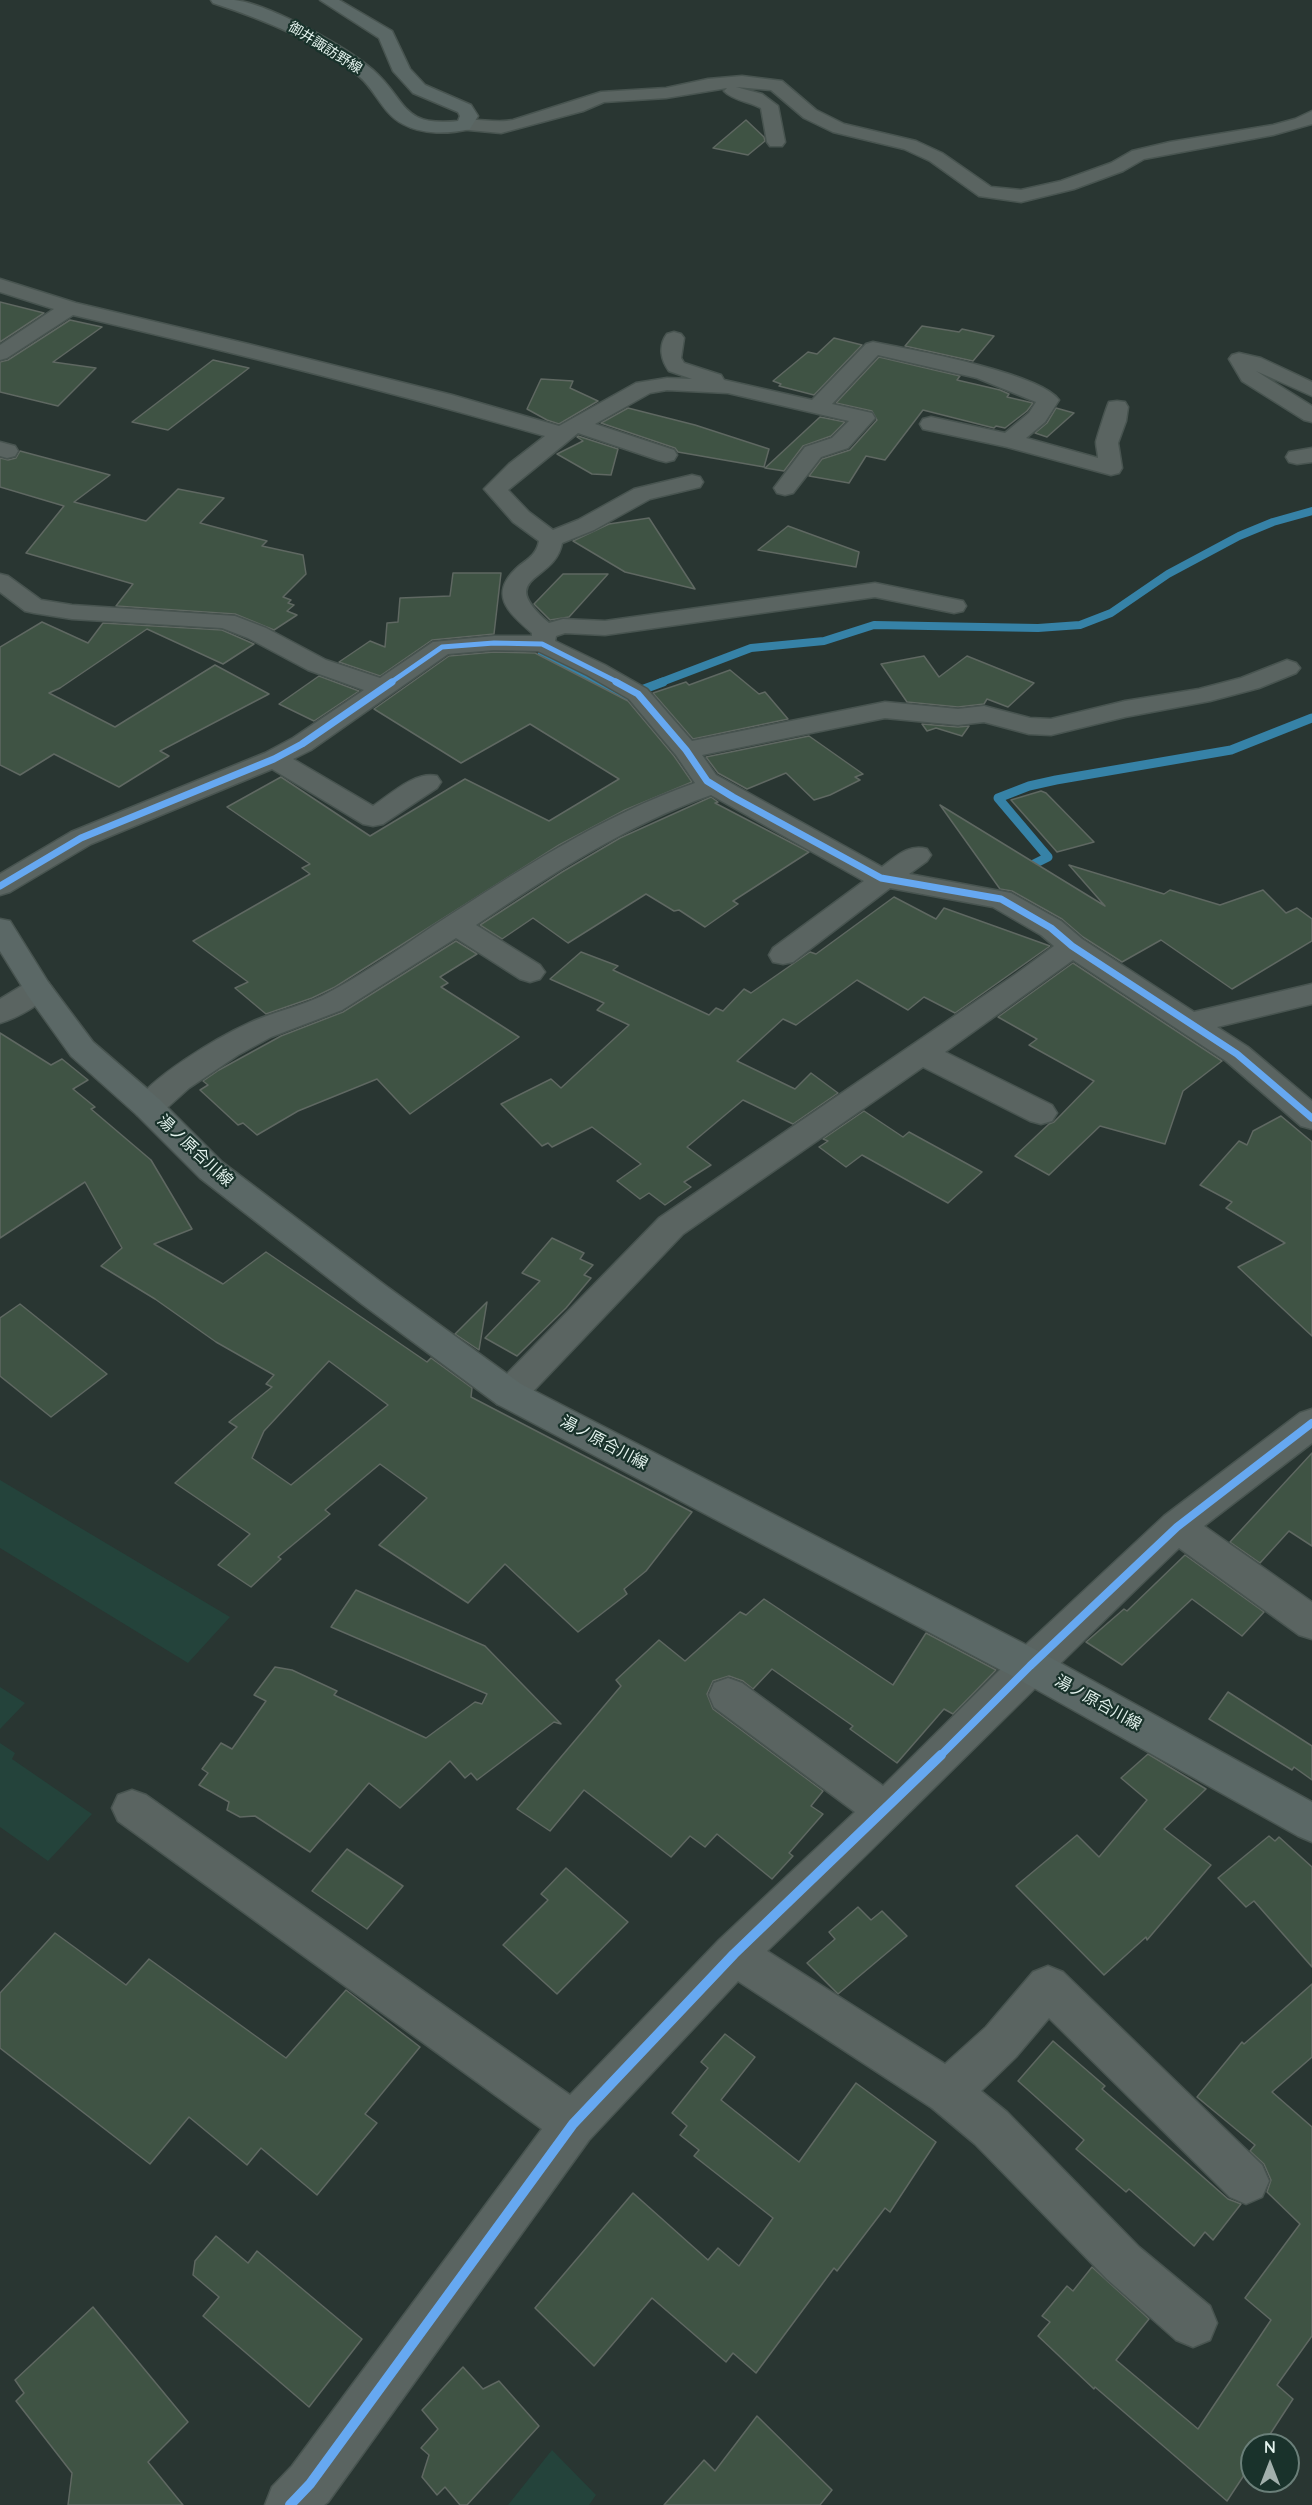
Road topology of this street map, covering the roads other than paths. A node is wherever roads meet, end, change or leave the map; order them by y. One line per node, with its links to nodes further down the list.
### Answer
1 (219, 0): 5 (main road, 御井諏訪野線)
2 (328, 0): 5 (main road)
3 (686, 90): 4 (street); 5 (street); 6 (street)
4 (1312, 116)
5 (464, 125)
6 (776, 142)
7 (0, 285): 8 (street)
8 (70, 308): 10 (street); 17 (street)
9 (674, 338): 11 (street)
10 (0, 354)
11 (728, 387): 13 (street); 17 (street)
12 (1312, 390): 15 (street)
13 (818, 406): 18 (street); 21 (street)
14 (1117, 407): 18 (street)
15 (1312, 415)
16 (931, 424): 18 (street)
17 (568, 429): 19 (street); 22 (street)
18 (1010, 441)
19 (666, 455)
20 (692, 482): 22 (street)
21 (785, 488)
22 (551, 539): 27 (street)
23 (0, 581): 29 (street)
24 (795, 582): 25 (street)
25 (765, 606): 26 (street); 27 (street)
26 (954, 606)
27 (543, 638): 29 (street); 30 (street)
28 (1287, 668): 30 (street)
29 (384, 688): 31 (street)
30 (686, 750): 33 (street)
31 (274, 759): 32 (street); 36 (street)
32 (428, 782)
33 (714, 785): 35 (street); 37 (street)
34 (917, 855): 35 (street)
35 (885, 879): 39 (street); 40 (street)
36 (0, 886)
37 (456, 925): 41 (street); 47 (street)
38 (0, 928): 42 (main road, 湯ノ原合川線)
39 (1072, 946): 45 (street); 46 (street)
40 (783, 955)
41 (530, 972)
42 (38, 989): 44 (street); 47 (main road, 湯ノ原合川線)
43 (1312, 994): 45 (street)
44 (0, 1013)
45 (1189, 1023): 49 (street)
46 (922, 1053): 48 (street); 50 (street)
47 (148, 1107): 50 (main road, 湯ノ原合川線)
48 (1041, 1113)
49 (1312, 1118)
50 (509, 1394): 54 (main road, 湯ノ原合川線)
51 (1312, 1423): 52 (street)
52 (1177, 1527): 53 (street); 54 (street)
53 (1312, 1623)
54 (1030, 1666): 57 (street); 58 (main road, 湯ノ原合川線)
55 (728, 1695): 57 (street)
56 (132, 1809): 61 (street)
57 (885, 1811): 59 (street)
58 (1312, 1823)
59 (734, 1954): 60 (street); 61 (street)
60 (948, 2092): 62 (street); 63 (street)
61 (573, 2124): 64 (street)
62 (1246, 2181)
63 (1193, 2324)
64 (306, 2498)

